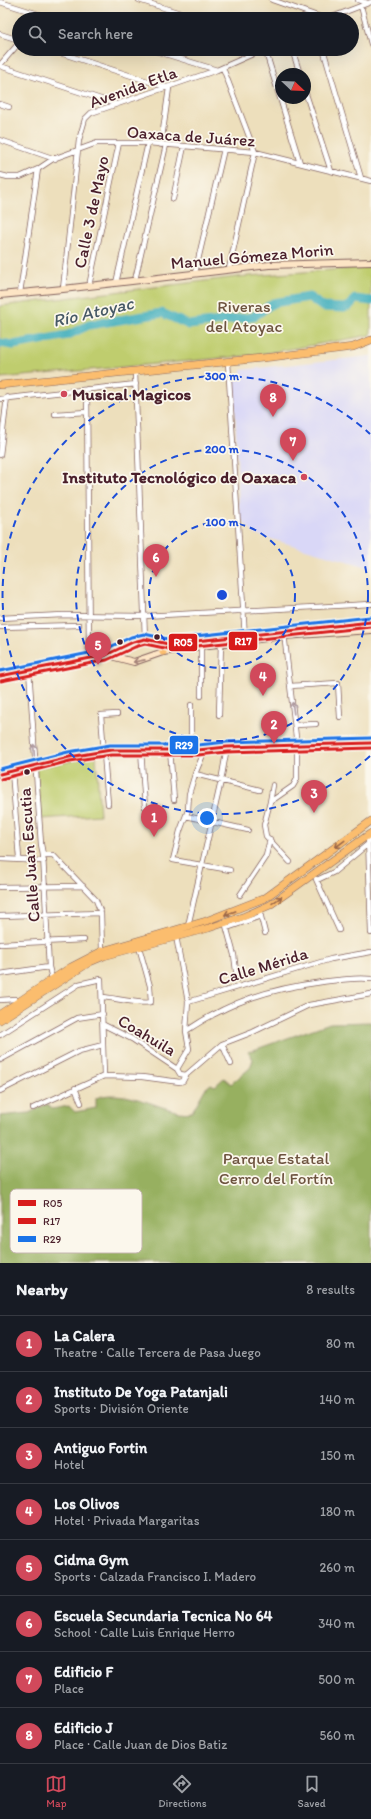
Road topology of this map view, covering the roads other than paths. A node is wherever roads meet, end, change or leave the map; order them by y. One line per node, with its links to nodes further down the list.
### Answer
1 (139, 0): 8 (street)
2 (272, 0): 9 (street)
3 (358, 0): 5 (street)
4 (0, 2): 7 (street)
5 (369, 3): 6 (street)
6 (361, 6): 10 (street); 13 (street)
7 (32, 12)
8 (177, 12)
9 (307, 12)
10 (345, 12)
11 (0, 34): 12 (street)
12 (12, 38)
13 (371, 44)
14 (12, 51): 21 (street)
15 (70, 56): 25 (street)
16 (172, 56): 24 (street)
17 (249, 56): 22 (street, Avenida Etla)
18 (266, 56): 39 (street)
19 (294, 56): 23 (street)
20 (325, 56): 43 (street)
21 (0, 66): 27 (street)
22 (223, 68): 24 (street, Avenida Etla); 37 (street)
23 (298, 68)
24 (217, 70): 25 (street, Avenida Etla)
25 (169, 88): 27 (street, Avenida Etla); 33 (street)
26 (0, 104): 29 (street)
27 (116, 104): 36 (street, Avenida Etla)
28 (309, 104): 41 (street)
29 (9, 107)
30 (0, 140): 38 (street)
31 (119, 143): 32 (street, Oaxaca de Juárez); 36 (street, Oaxaca de Juárez); 51 (street, Calle 3 de Mayo)
32 (148, 143): 33 (street, Oaxaca de Juárez); 50 (street)
33 (164, 145): 34 (street, Oaxaca de Juárez); 49 (street)
34 (184, 146): 35 (street, Oaxaca de Juárez); 45 (street)
35 (224, 149): 37 (street, Oaxaca de Juárez); 48 (street)
36 (79, 150): 38 (street, Oaxaca de Juárez); 52 (street)
37 (255, 152): 39 (street, Oaxaca de Juárez); 47 (street)
38 (55, 159): 40 (street, Oaxaca de Juárez)
39 (300, 163): 41 (street, Oaxaca de Juárez)
40 (38, 168): 42 (street, Oaxaca de Juárez); 53 (street)
41 (331, 171): 43 (street, Oaxaca de Juárez)
42 (0, 174)
43 (360, 178): 44 (street, Oaxaca de Juárez)
44 (371, 181)
45 (173, 199)
46 (369, 261): 47 (main road, Manuel Gómeza Morin)
47 (229, 269): 48 (main road, Manuel Gómeza Morin)
48 (195, 272): 49 (main road, Manuel Gómeza Morin)
49 (135, 280): 50 (main road, Manuel Gómeza Morin)
50 (116, 283): 51 (main road, Manuel Gómeza Morin)
51 (89, 286): 52 (main road, Manuel Gómeza Morin)
52 (63, 289): 53 (main road, Manuel Gómeza Morin)
53 (20, 293): 54 (main road, Manuel Gómeza Morin)
54 (0, 295)
55 (371, 340): 57 (main road)
56 (371, 345): 57 (main road)
57 (352, 347): 58 (main road)
58 (228, 362): 59 (main road); 69 (street)
59 (135, 372): 60 (street); 61 (main road)
60 (136, 384): 62 (street); 71 (street)
61 (0, 385)
62 (87, 389): 63 (street); 65 (street)
63 (6, 397): 64 (street); 67 (street)
64 (0, 399)
65 (87, 412): 66 (street); 70 (street)
66 (55, 414)
67 (0, 455)
68 (371, 604): 69 (street)
69 (243, 612): 71 (street); 78 (street)
70 (89, 616): 71 (street); 72 (street); 85 (street)
71 (144, 616): 79 (street)
72 (0, 618)
73 (371, 622): 77 (main road)
74 (79, 625): 75 (street)
75 (0, 627)
76 (371, 630): 77 (main road)
77 (284, 634): 78 (main road); 90 (street)
78 (245, 638): 80 (main road); 81 (main road)
79 (145, 639): 80 (main road); 84 (main road)
80 (163, 643): 83 (main road)
81 (221, 644): 82 (main road); 94 (street)
82 (201, 646): 83 (main road); 91 (street)
83 (163, 652): 84 (main road, one-way to 84)
84 (106, 655): 85 (main road)
85 (89, 658): 86 (main road)
86 (29, 670): 87 (main road); 106 (street, Calle Juan Escutia, one-way to 86)
87 (0, 676)
88 (337, 676): 89 (street)
89 (338, 683): 90 (street); 95 (street)
90 (290, 686): 97 (street, one-way to 90)
91 (201, 696)
92 (191, 705): 103 (street)
93 (117, 714): 105 (street)
94 (219, 715)
95 (340, 717)
96 (316, 724): 97 (street)
97 (295, 725): 99 (street)
98 (371, 744): 99 (main road)
99 (297, 746): 100 (main road); 114 (street)
100 (227, 747): 104 (main road); 110 (street)
101 (141, 750): 102 (main road); 105 (main road); 116 (street)
102 (170, 750): 103 (main road); 113 (street)
103 (191, 750): 104 (main road)
104 (205, 750): 109 (street)
105 (104, 751): 106 (main road); 115 (street)
106 (35, 764): 107 (main road); 124 (street, Calle Juan Escutia)
107 (12, 771): 108 (main road); 125 (street)
108 (0, 774)
109 (194, 774): 110 (street); 117 (street)
110 (221, 781): 112 (street); 118 (street)
111 (273, 785): 114 (street)
112 (260, 790)
113 (174, 800)
114 (270, 802): 122 (street)
115 (108, 804)
116 (145, 807)
117 (186, 816): 118 (street); 129 (street)
118 (212, 821): 120 (street); 129 (street)
119 (371, 821): 141 (main road, one-way to 141)
120 (248, 830)
121 (369, 834): 123 (street); 131 (main road)
122 (270, 839): 128 (street); 135 (street)
123 (368, 844): 131 (street); 144 (street)
124 (44, 855): 127 (street, Calle Juan Escutia); 133 (street)
125 (19, 858): 126 (street); 127 (street)
126 (0, 859)
127 (44, 860): 132 (street, Calle Juan Escutia)
128 (290, 862)
129 (202, 865): 130 (street); 141 (street)
130 (230, 870)
131 (316, 876): 137 (main road, one-way to 131); 142 (street)
132 (44, 885): 133 (street); 134 (street); 138 (street, Calle Juan Escutia)
133 (83, 886): 136 (street)
134 (0, 887)
135 (240, 895)
136 (101, 913): 138 (street); 150 (street)
137 (260, 913): 140 (main road); 143 (street)
138 (46, 914): 139 (street); 147 (street, Calle Juan Escutia)
139 (0, 916)
140 (226, 925): 145 (main road); 155 (street)
141 (188, 926): 150 (main road)
142 (339, 930)
143 (265, 933)
144 (371, 933)
145 (176, 936): 149 (main road); 161 (street)
146 (84, 940): 147 (street)
147 (47, 941): 148 (street); 152 (street, Calle Juan Escutia)
148 (0, 944)
149 (139, 947): 158 (street); 164 (main road)
150 (102, 950): 154 (main road)
151 (371, 952): 161 (street, Calle Mérida)
152 (49, 967): 153 (street); 154 (street, Calle Juan Escutia)
153 (0, 974)
154 (52, 979): 162 (main road)
155 (237, 979)
156 (371, 979): 166 (street)
157 (371, 994): 168 (street)
158 (102, 997): 163 (street); 167 (street)
159 (15, 999): 160 (street)
160 (0, 1000)
161 (188, 1002): 166 (street)
162 (0, 1014)
163 (103, 1014): 165 (street); 170 (street)
164 (0, 1020)
165 (104, 1025): 169 (street); 172 (street, Coahuila)
166 (186, 1031): 172 (street)
167 (0, 1035)
168 (222, 1044): 171 (street); 173 (street)
169 (103, 1045): 174 (street); 176 (street)
170 (0, 1060)
171 (231, 1064)
172 (177, 1069): 173 (street, Coahuila)
173 (186, 1075): 174 (street)
174 (104, 1076): 175 (street)
175 (76, 1088): 177 (street); 178 (street)
176 (0, 1091)
177 (81, 1103)
178 (33, 1108)

